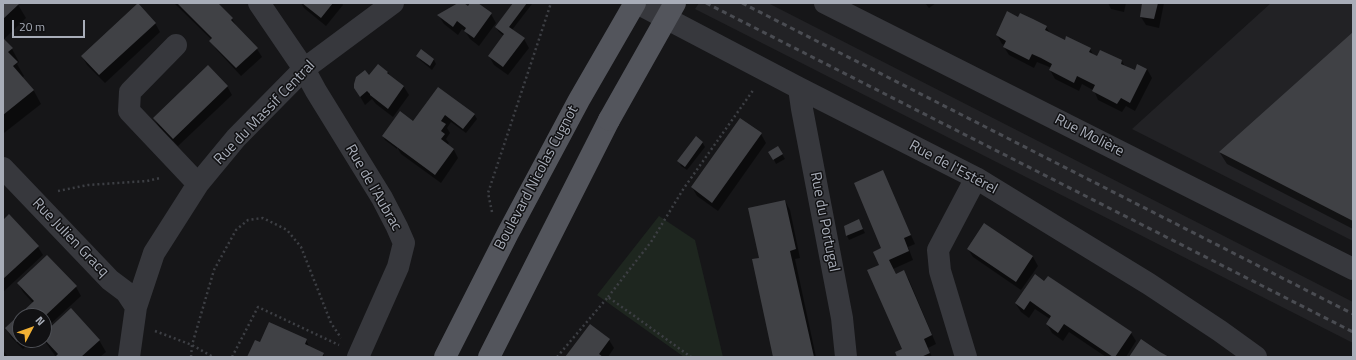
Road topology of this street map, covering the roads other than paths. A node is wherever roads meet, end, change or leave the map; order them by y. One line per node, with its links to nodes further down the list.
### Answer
1 (259, 3): 7 (street, Rue de l'Aubrac)
2 (393, 3): 7 (street, Rue du Massif Central)
3 (636, 3): 8 (street, Rue de l'Estérel); 16 (main road, Boulevard Nicolas Cugnot)
4 (675, 3): 17 (main road, bridge)
5 (825, 3): 12 (street, Rue Molière)
6 (176, 45): 11 (street)
7 (304, 69): 11 (street, Rue du Massif Central); 14 (street, Rue de l'Aubrac)
8 (799, 88): 10 (street, Rue de l'Estérel); 18 (street, Rue du Portugal)
9 (3, 168): 13 (street, Rue Julien Gracq)
10 (976, 178): 19 (street); 20 (street, Rue de l'Estérel)
11 (198, 184): 13 (street, Rue du Massif Central)
12 (1353, 269)
13 (135, 314): 15 (street, Rue du Massif Central)
14 (348, 349)
15 (129, 357)
16 (445, 357)
17 (489, 357)
18 (846, 357)
19 (966, 357)
20 (1256, 357)

